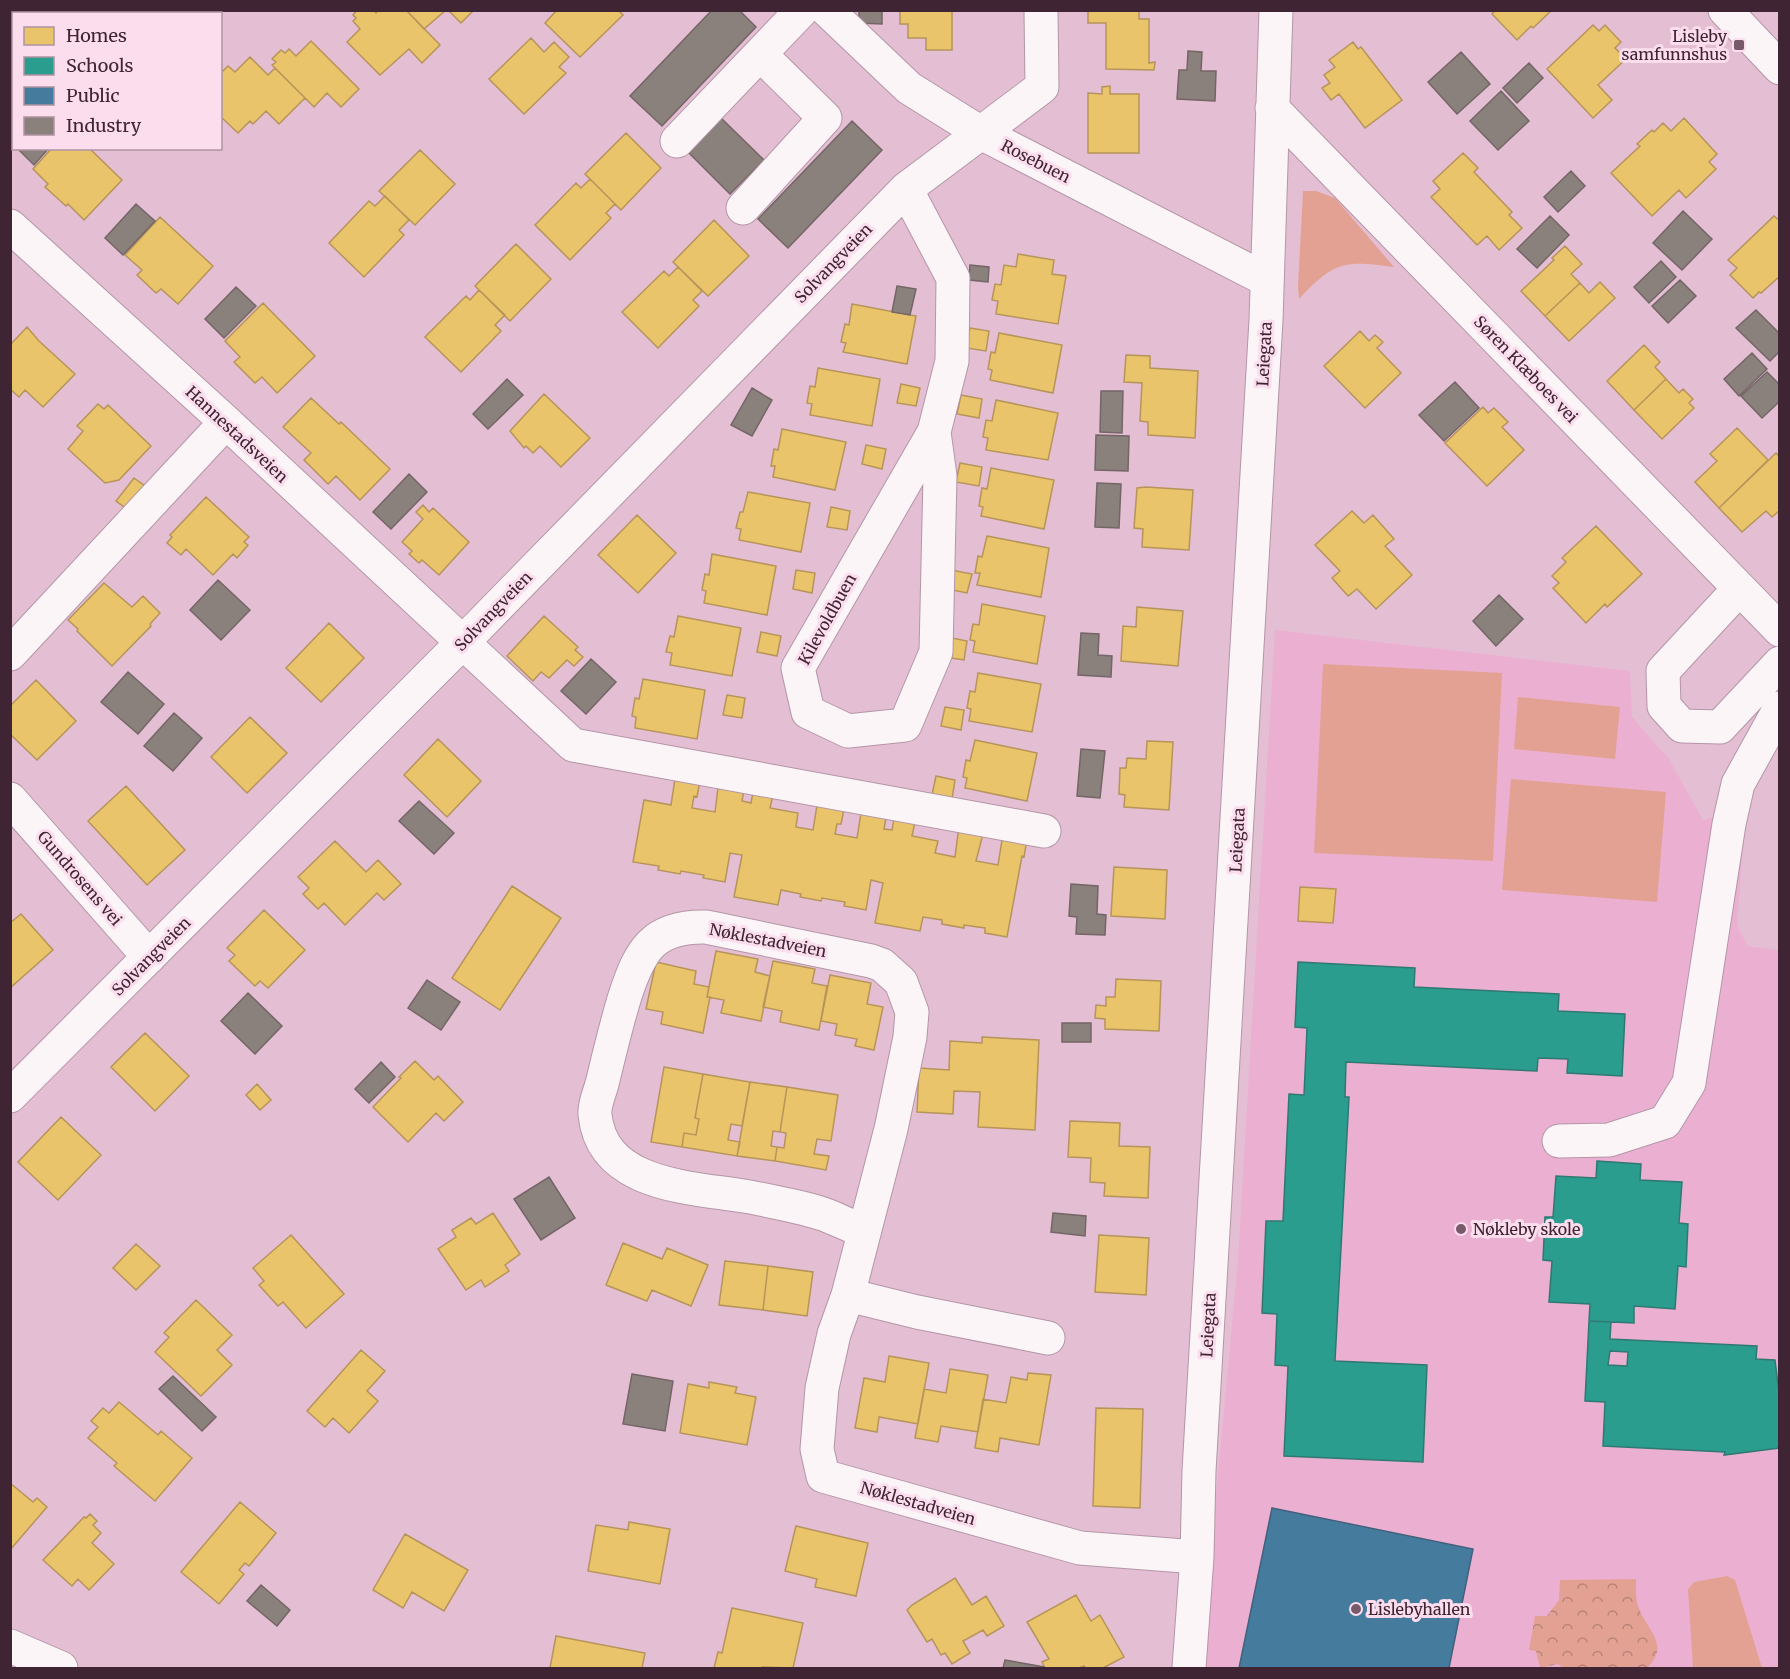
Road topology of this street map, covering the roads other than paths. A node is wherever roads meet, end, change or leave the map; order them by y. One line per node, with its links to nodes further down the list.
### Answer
1 (802, 10): 6 (street)
2 (827, 10): 9 (street, Rosebuen)
3 (1041, 10): 9 (street, Solvangveien)
4 (1276, 10): 8 (street, Leiegata)
5 (1725, 10): 7 (street)
6 (761, 55): 10 (street); 12 (street)
7 (1777, 59)
8 (1272, 108): 14 (street, Leiegata); 17 (street, Søren Klæboes vei)
9 (981, 132): 11 (street, Solvangveien); 14 (street, Rosebuen)
10 (677, 141)
11 (906, 189): 16 (street, Kilevoldbuen); 19 (street, Solvangveien)
12 (743, 208)
13 (10, 226): 15 (street, Hannestadsveien)
14 (1267, 280): 31 (street, Leiegata)
15 (226, 422): 19 (street, Hannestadsveien); 20 (street)
16 (934, 432): 16 (street, Kilevoldbuen)
17 (1739, 589): 18 (street, Søren Klæboes vei); 21 (street)
18 (1779, 630)
19 (462, 643): 24 (street); 25 (street, Solvangveien)
20 (10, 654)
21 (1779, 663)
22 (1779, 708): 27 (street)
23 (10, 799): 25 (street, Gundrosens vei)
24 (1044, 831)
25 (149, 957): 26 (street, Solvangveien)
26 (10, 1096)
27 (1559, 1141)
28 (863, 1231): 28 (street, Nøklestadveien); 29 (street, Nøklestadveien)
29 (848, 1294): 30 (street); 31 (street, Nøklestadveien)
30 (1048, 1338)
31 (1197, 1557): 34 (street, Leiegata)
32 (10, 1646): 33 (street)
33 (61, 1668)
34 (1189, 1668)

